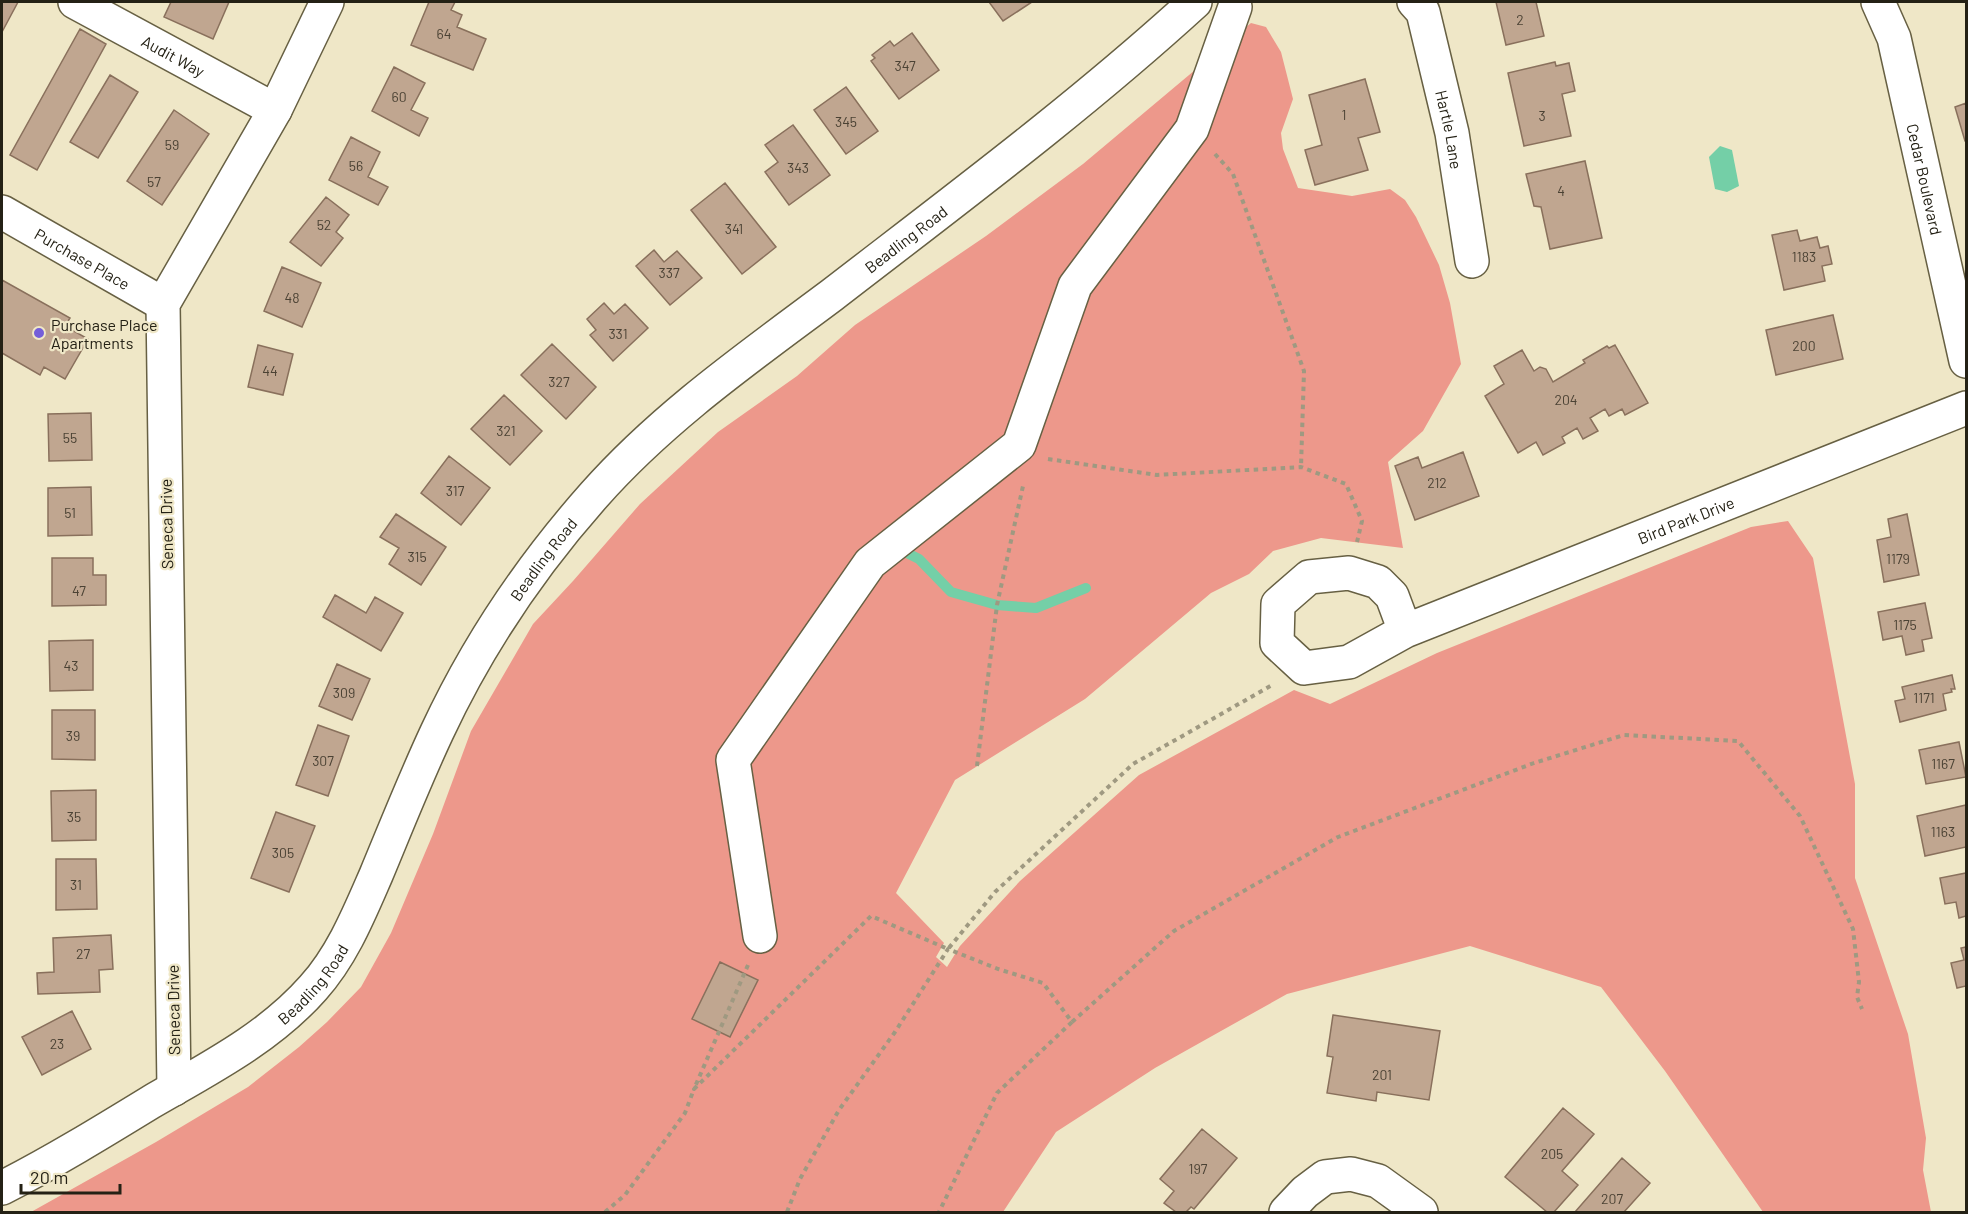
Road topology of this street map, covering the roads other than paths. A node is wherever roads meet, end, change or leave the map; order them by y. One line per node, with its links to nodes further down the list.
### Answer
1 (75, 2): 7 (street, Audit Way)
2 (327, 2): 7 (street)
3 (1195, 2): 15 (street, Beadling Road)
4 (1414, 2): 9 (street, Hartle Lane)
5 (1878, 2): 11 (street, Cedar Boulevard)
6 (1243, 3): 14 (street)
7 (275, 110): 10 (street)
8 (2, 212): 10 (street, Purchase Place)
9 (1472, 261)
10 (163, 304): 15 (street, Seneca Drive)
11 (1966, 361)
12 (1966, 408): 13 (street, Bird Park Drive)
13 (1405, 631): 13 (street, Bird Park Drive)
14 (760, 936)
15 (174, 1089): 16 (street, Beadling Road)
16 (2, 1188)
17 (1286, 1212): 18 (street)
18 (1421, 1212)

